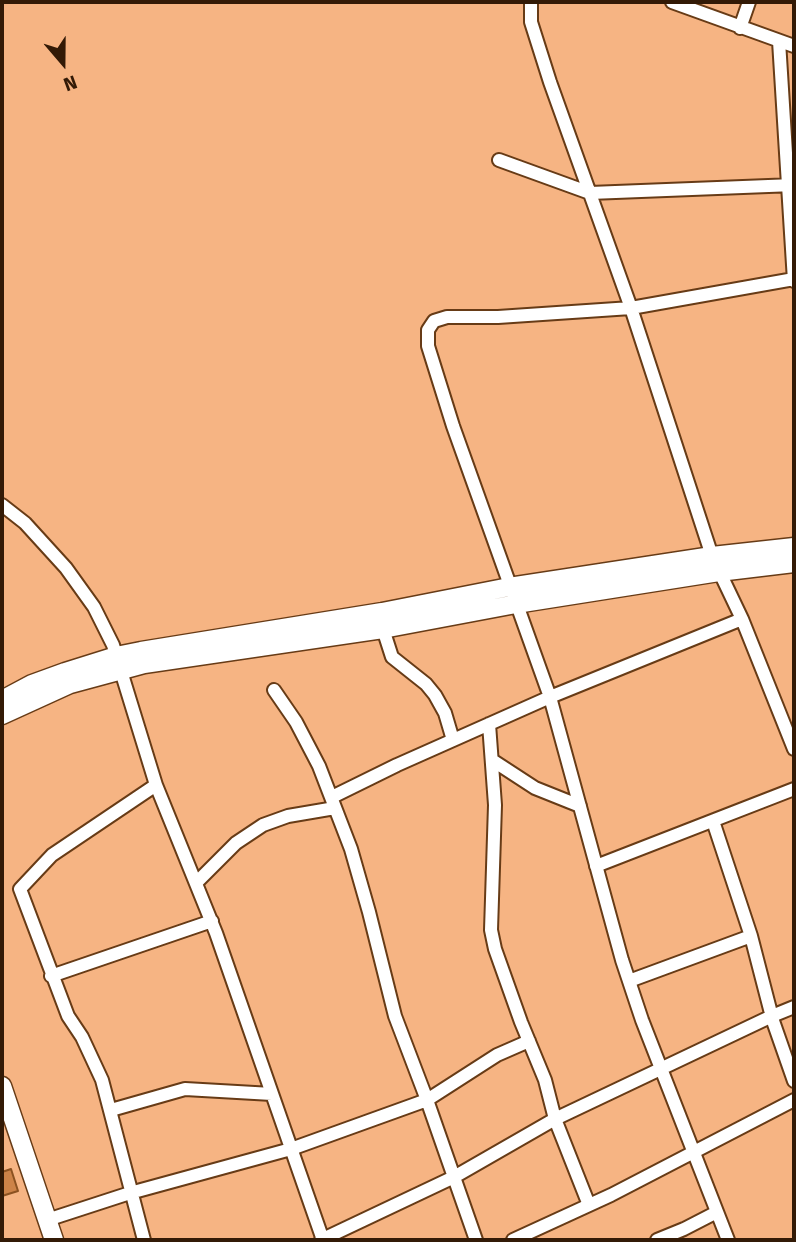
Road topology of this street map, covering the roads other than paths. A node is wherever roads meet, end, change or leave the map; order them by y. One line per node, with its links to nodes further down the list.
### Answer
1 (531, 2): 9 (street)
2 (672, 2): 4 (street)
3 (749, 2): 4 (street)
4 (740, 28): 5 (street)
5 (779, 41): 6 (street); 8 (street)
6 (794, 46)
7 (499, 160): 9 (street)
8 (791, 186): 9 (street); 10 (street)
9 (590, 193): 11 (street)
10 (794, 280): 11 (street)
11 (631, 308): 14 (street); 16 (street)
12 (2, 505): 19 (street)
13 (794, 547): 14 (main road)
14 (716, 564): 15 (main road); 16 (main road); 17 (street)
15 (794, 564)
16 (513, 595): 18 (main road); 19 (main road); 21 (street)
17 (742, 619): 21 (street); 26 (street)
18 (383, 628): 19 (main road); 25 (street)
19 (118, 663): 22 (main road); 23 (main road); 28 (street)
20 (274, 691): 30 (street)
21 (550, 697): 24 (street); 31 (street)
22 (2, 700)
23 (2, 715)
24 (489, 724): 25 (street); 27 (street)
25 (453, 740): 30 (street)
26 (794, 750)
27 (492, 760): 31 (street); 41 (street)
28 (156, 785): 34 (street); 37 (street)
29 (794, 789): 32 (street)
30 (333, 802): 34 (street); 46 (street)
31 (580, 806): 33 (street)
32 (713, 821): 33 (street); 36 (street)
33 (596, 866): 38 (street)
34 (197, 882): 35 (street)
35 (212, 921): 37 (street); 45 (street)
36 (751, 936): 38 (street); 40 (street)
37 (51, 976): 48 (street)
38 (629, 981): 42 (street)
39 (794, 1007): 40 (street)
40 (772, 1016): 42 (street); 43 (street)
41 (529, 1041): 46 (street); 49 (street)
42 (660, 1069): 49 (street); 51 (street)
43 (794, 1081)
44 (2, 1086): 56 (main road)
45 (272, 1094): 48 (street); 50 (street)
46 (427, 1100): 50 (street); 52 (street)
47 (794, 1100): 51 (street)
48 (111, 1110): 53 (street)
49 (555, 1119): 52 (street); 54 (street)
50 (291, 1149): 53 (street); 59 (street)
51 (694, 1154): 54 (street); 55 (street)
52 (454, 1177): 59 (street); 60 (street)
53 (130, 1193): 56 (street); 58 (street)
54 (589, 1205): 61 (street)
55 (717, 1212): 62 (street); 63 (street)
56 (47, 1220): 57 (main road)
57 (54, 1240)
58 (144, 1240)
59 (322, 1240)
60 (476, 1240)
61 (513, 1240)
62 (657, 1240)
63 (728, 1240)

